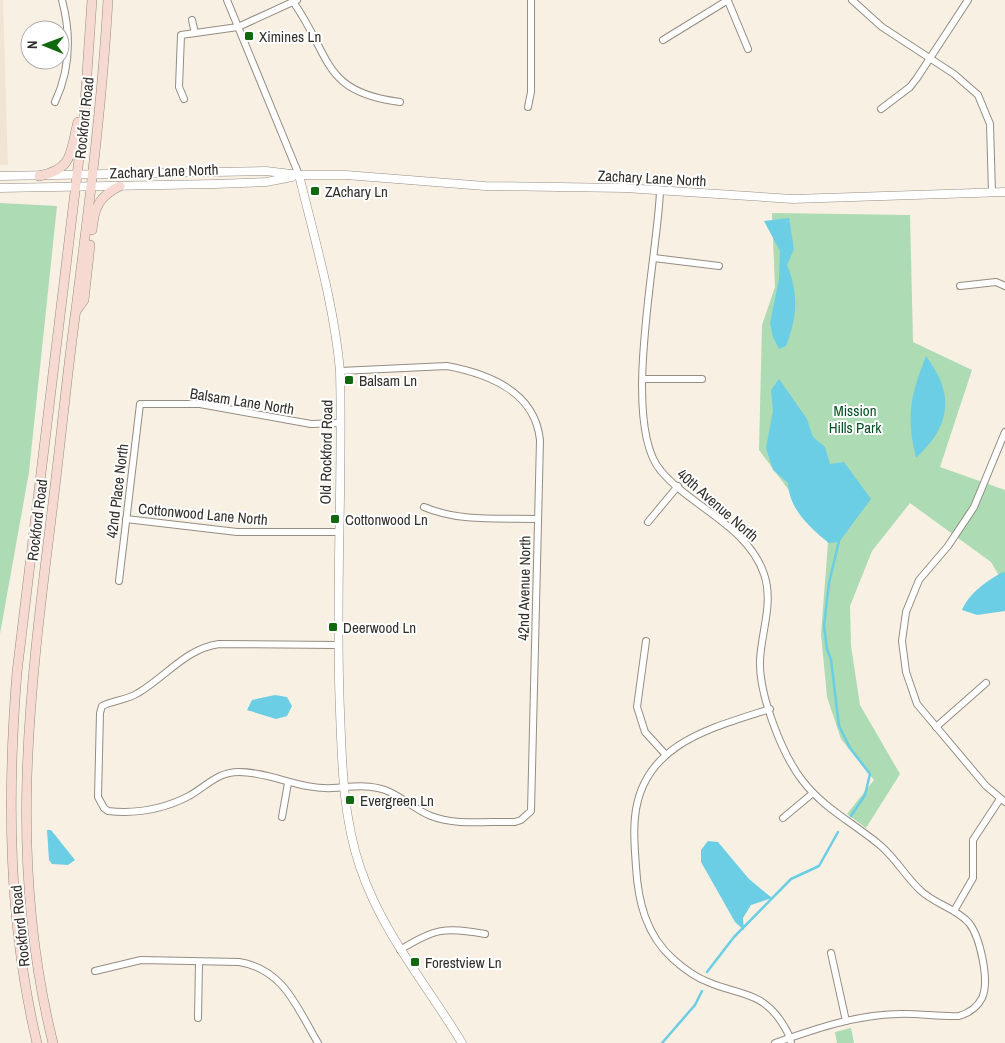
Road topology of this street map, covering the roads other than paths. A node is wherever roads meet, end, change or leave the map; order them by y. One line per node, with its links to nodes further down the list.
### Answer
1 (62, 0): 18 (street)
2 (92, 0): 16 (main road, Rockford Road)
3 (108, 0): 23 (main road, Rockford Road)
4 (227, 0): 11 (street, Old Rockford Road)
5 (531, 0): 20 (street)
6 (728, 0): 13 (street); 14 (street)
7 (852, 0): 15 (street)
8 (968, 0): 15 (street)
9 (296, 1): 11 (street); 19 (street)
10 (192, 20): 12 (street)
11 (238, 27): 12 (street); 27 (street, Old Rockford Road)
12 (195, 33): 17 (street)
13 (662, 40)
14 (748, 49)
15 (931, 60): 21 (street); 35 (street)
16 (86, 90): 24 (main road, Rockford Road); 26 (main road)
17 (184, 99)
18 (55, 102)
19 (400, 102)
20 (528, 107)
21 (880, 110)
22 (214, 171): 23 (street, Zachary Lane North); 27 (street, Zachary Lane North); 28 (street)
23 (92, 174): 24 (street, Zachary Lane North); 32 (main road, Rockford Road)
24 (76, 175): 26 (street, Zachary Lane North); 31 (main road, Rockford Road)
25 (0, 176): 26 (street, Zachary Lane North)
26 (39, 176)
27 (298, 176): 28 (street, Zachary Lane North); 33 (street, Zachary Lane North); 41 (street, Old Rockford Road)
28 (215, 184): 29 (street, Zachary Lane North)
29 (120, 186): 32 (street, Zachary Lane North); 40 (main road)
30 (0, 188): 31 (street, Zachary Lane North)
31 (75, 188): 32 (street, Zachary Lane North); 75 (main road, Rockford Road)
32 (90, 188): 40 (main road, Rockford Road)
33 (660, 191): 35 (street, Zachary Lane North); 36 (street, 40th Avenue North)
34 (1005, 192): 35 (street, Zachary Lane North)
35 (992, 193)
36 (654, 258): 37 (street); 42 (street, 40th Avenue North)
37 (719, 266)
38 (960, 286): 39 (street)
39 (1005, 286)
40 (75, 312): 76 (main road, Rockford Road)
41 (340, 371): 45 (street, Old Rockford Road); 50 (street, 42nd Avenue North)
42 (643, 379): 43 (street); 47 (street, 40th Avenue North)
43 (702, 379)
44 (140, 404): 45 (street, Balsam Lane North); 49 (street, 42nd Place North)
45 (340, 423): 52 (street, Old Rockford Road)
46 (1005, 432): 58 (street)
47 (678, 486): 51 (street); 57 (street, 40th Avenue North)
48 (424, 507): 50 (street)
49 (126, 519): 52 (street, Cottonwood Lane North); 53 (street, 42nd Place North)
50 (538, 519): 61 (street, 42nd Avenue North)
51 (648, 522)
52 (338, 532): 55 (street, Old Rockford Road)
53 (119, 581)
54 (646, 642): 59 (street)
55 (337, 645): 60 (street); 61 (street, Old Rockford Road)
56 (986, 683): 58 (street)
57 (770, 710): 59 (street); 62 (street, 40th Avenue North)
58 (936, 727): 63 (street)
59 (666, 755): 74 (street)
60 (288, 783): 61 (street); 64 (street)
61 (344, 787): 68 (street, Old Rockford Road)
62 (813, 793): 65 (street); 66 (street, 40th Avenue North)
63 (1002, 800): 66 (street)
64 (282, 817)
65 (783, 818)
66 (954, 911): 73 (street, 40th Avenue North)
67 (485, 934): 68 (street)
68 (400, 950): 78 (street, Old Rockford Road)
69 (831, 953): 73 (street)
70 (199, 962): 71 (street); 72 (street); 77 (street)
71 (95, 971)
72 (198, 1018)
73 (846, 1021): 74 (street)
74 (791, 1040): 79 (street)
75 (37, 1043)
76 (53, 1043)
77 (318, 1043)
78 (462, 1043)
79 (775, 1043)

